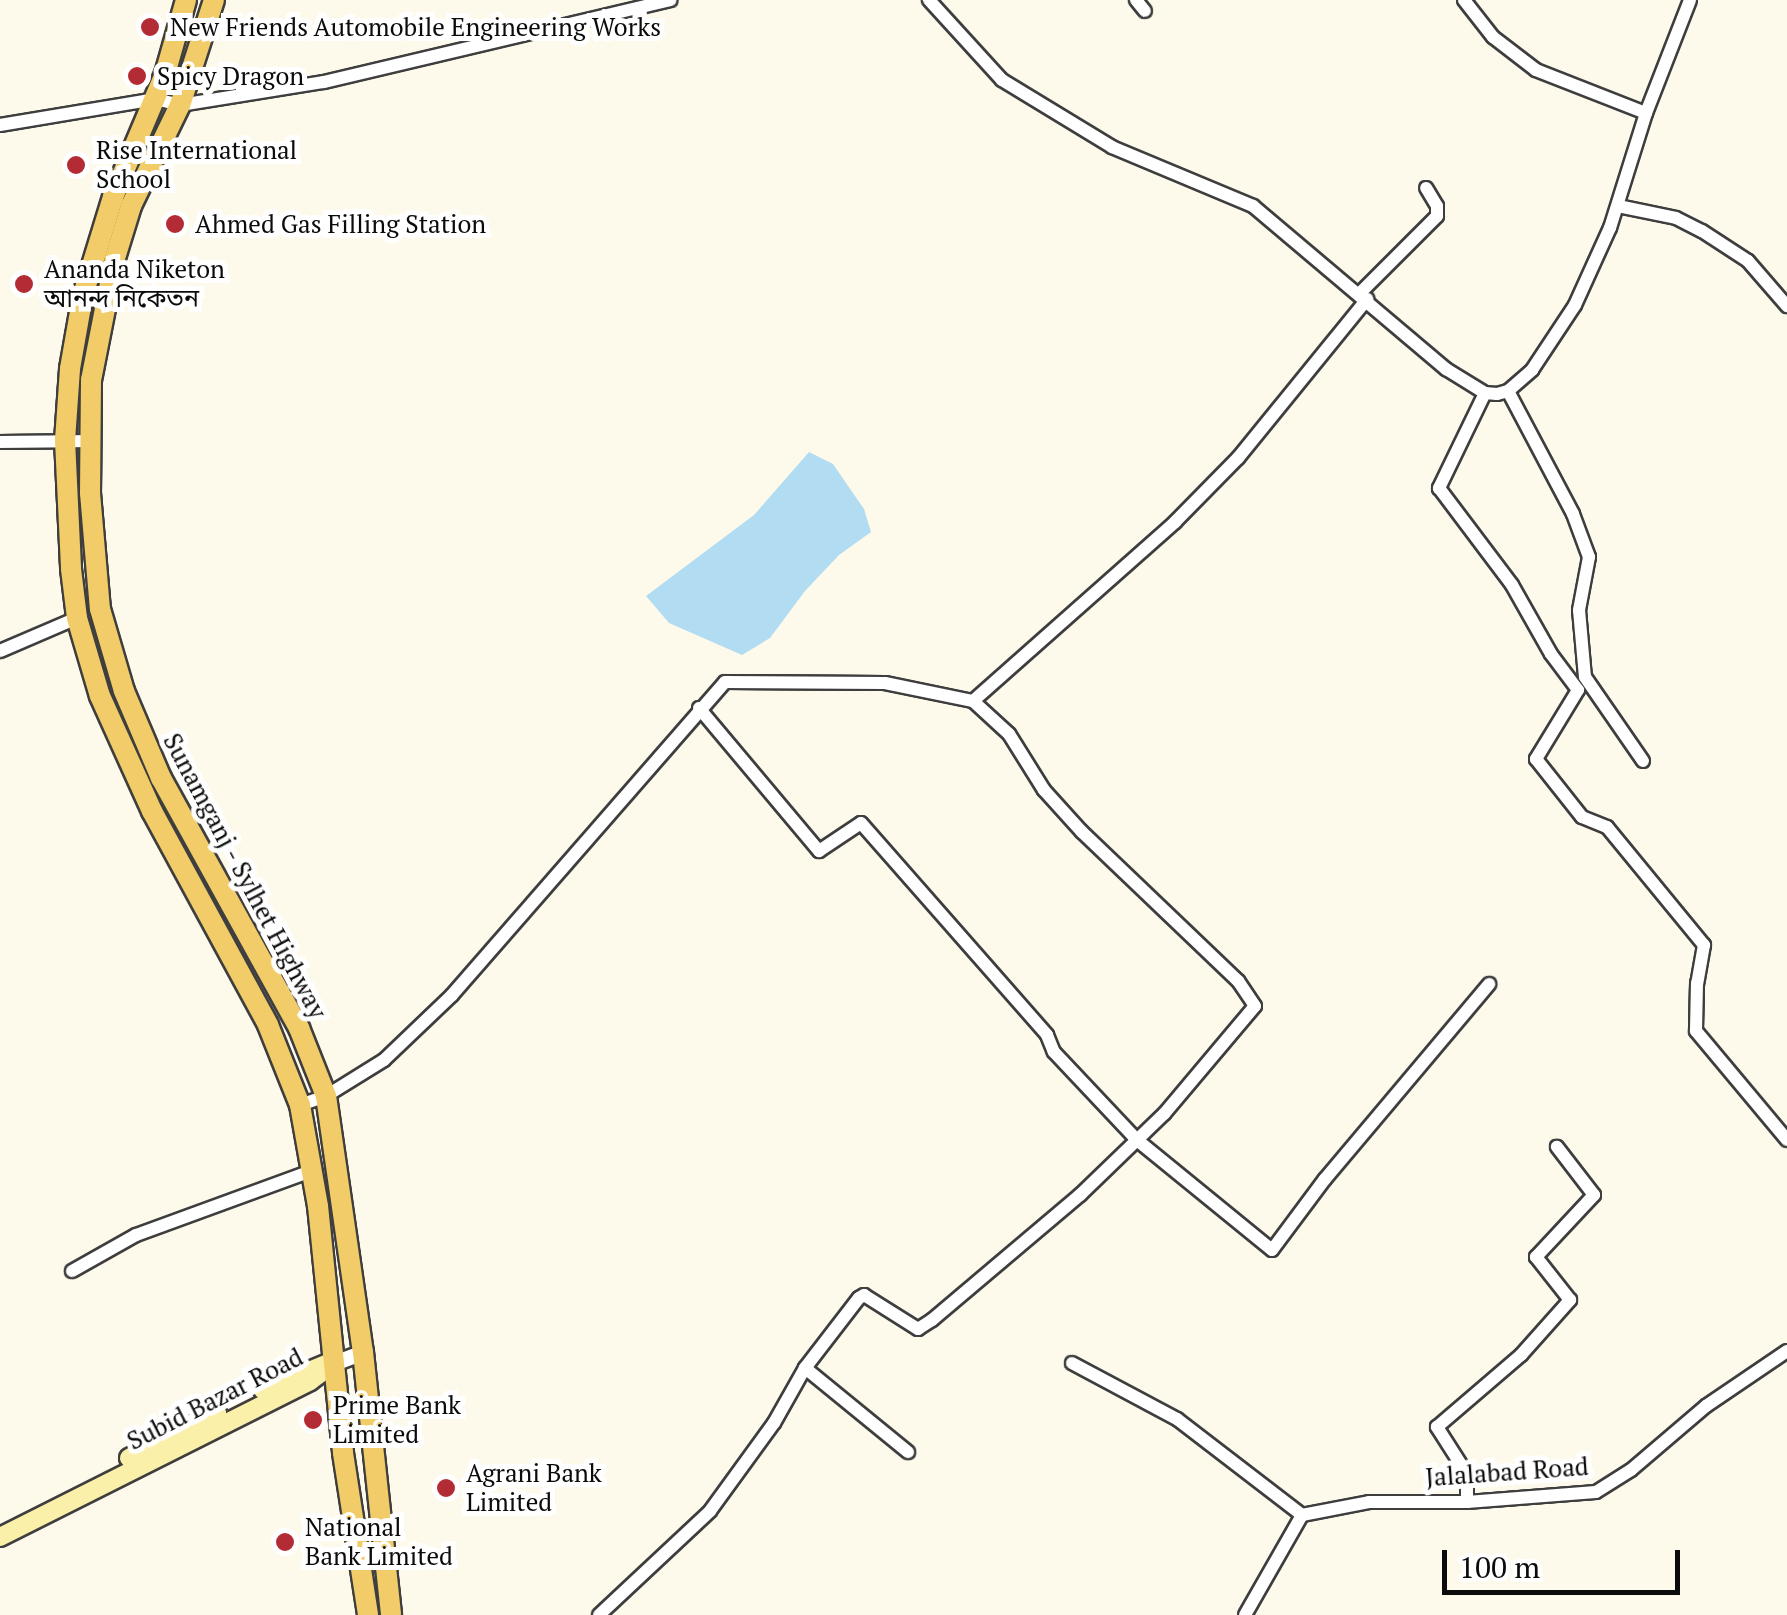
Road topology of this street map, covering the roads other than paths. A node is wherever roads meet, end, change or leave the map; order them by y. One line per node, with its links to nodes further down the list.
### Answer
1 (186, 0): 8 (main road, Sunamganj - Sylhet Highway)
2 (214, 0): 9 (main road, Sunamganj - Sylhet Highway)
3 (670, 0): 7 (street)
4 (929, 0): 14 (street)
5 (1464, 0): 10 (street)
6 (1690, 0): 10 (street)
7 (651, 4): 9 (street)
8 (155, 99): 9 (street); 11 (street); 18 (main road, Sunamganj - Sylhet Highway)
9 (180, 104): 19 (main road, Sunamganj - Sylhet Highway)
10 (1646, 113): 13 (street)
11 (0, 125)
12 (1426, 188): 14 (street)
13 (1618, 206): 15 (street); 16 (street)
14 (1364, 296): 17 (street); 24 (street)
15 (1787, 306)
16 (1508, 391): 17 (street); 23 (street)
17 (1485, 393): 23 (street)
18 (65, 440): 19 (street); 20 (street); 21 (main road, Sunamganj - Sylhet Highway)
19 (90, 441): 28 (main road, Sunamganj - Sylhet Highway)
20 (0, 442)
21 (77, 618): 22 (street); 29 (main road, Sunamganj - Sylhet Highway)
22 (0, 651)
23 (1581, 684): 26 (street); 31 (street)
24 (973, 702): 25 (street); 30 (street)
25 (699, 708): 28 (street); 30 (street)
26 (1643, 761)
27 (1489, 984): 30 (street)
28 (326, 1096): 29 (street); 36 (main road, Sunamganj - Sylhet Highway)
29 (300, 1105): 33 (main road, Sunamganj - Sylhet Highway)
30 (1137, 1140): 39 (street)
31 (1787, 1140)
32 (1558, 1147): 41 (street)
33 (310, 1171): 34 (street); 37 (main road, Sunamganj - Sylhet Highway)
34 (72, 1271)
35 (1787, 1351): 41 (street, Jalalabad Road)
36 (363, 1352): 37 (street); 46 (main road, Sunamganj - Sylhet Highway)
37 (334, 1363): 43 (main road, Subid Bazar Road); 44 (main road, Subid Bazar Road); 45 (main road, Sunamganj - Sylhet Highway)
38 (1072, 1363): 42 (street)
39 (805, 1368): 40 (street); 47 (street)
40 (908, 1452)
41 (1467, 1502): 42 (street, Jalalabad Road)
42 (1302, 1516): 48 (street)
43 (0, 1526)
44 (0, 1537)
45 (368, 1615)
46 (392, 1615)
47 (599, 1615)
48 (1245, 1615)

